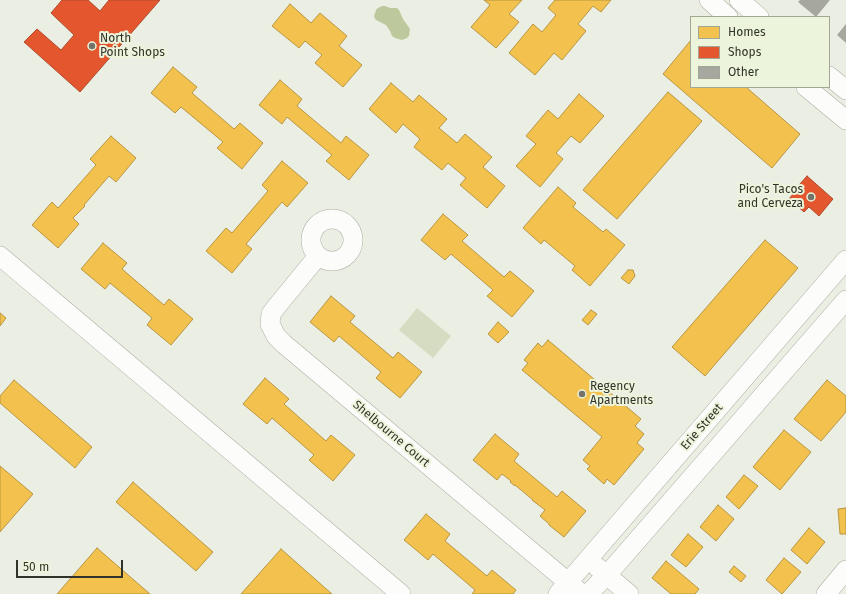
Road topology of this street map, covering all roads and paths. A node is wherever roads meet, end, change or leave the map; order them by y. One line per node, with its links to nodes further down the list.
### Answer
1 (709, 0): 3 (street)
2 (739, 0): 4 (street)
3 (727, 16)
4 (758, 16)
5 (830, 77): 7 (street)
6 (807, 88): 8 (street)
7 (846, 90)
8 (846, 120)
9 (0, 256): 20 (street)
10 (318, 256): 19 (street, Shelbourne Court)
11 (846, 260): 12 (street, Erie Street)
12 (820, 291): 13 (street); 14 (street, Erie Street)
13 (843, 304): 15 (street)
14 (742, 381): 15 (street); 16 (street, Erie Street)
15 (762, 398): 18 (street)
16 (588, 559): 18 (street); 19 (street, Erie Street)
17 (846, 570): 24 (street)
18 (606, 575): 22 (street); 23 (street)
19 (563, 588): 21 (street, Shelbourne Court)
20 (401, 594)
21 (582, 594)
22 (588, 594)
23 (629, 594)
24 (826, 594)

